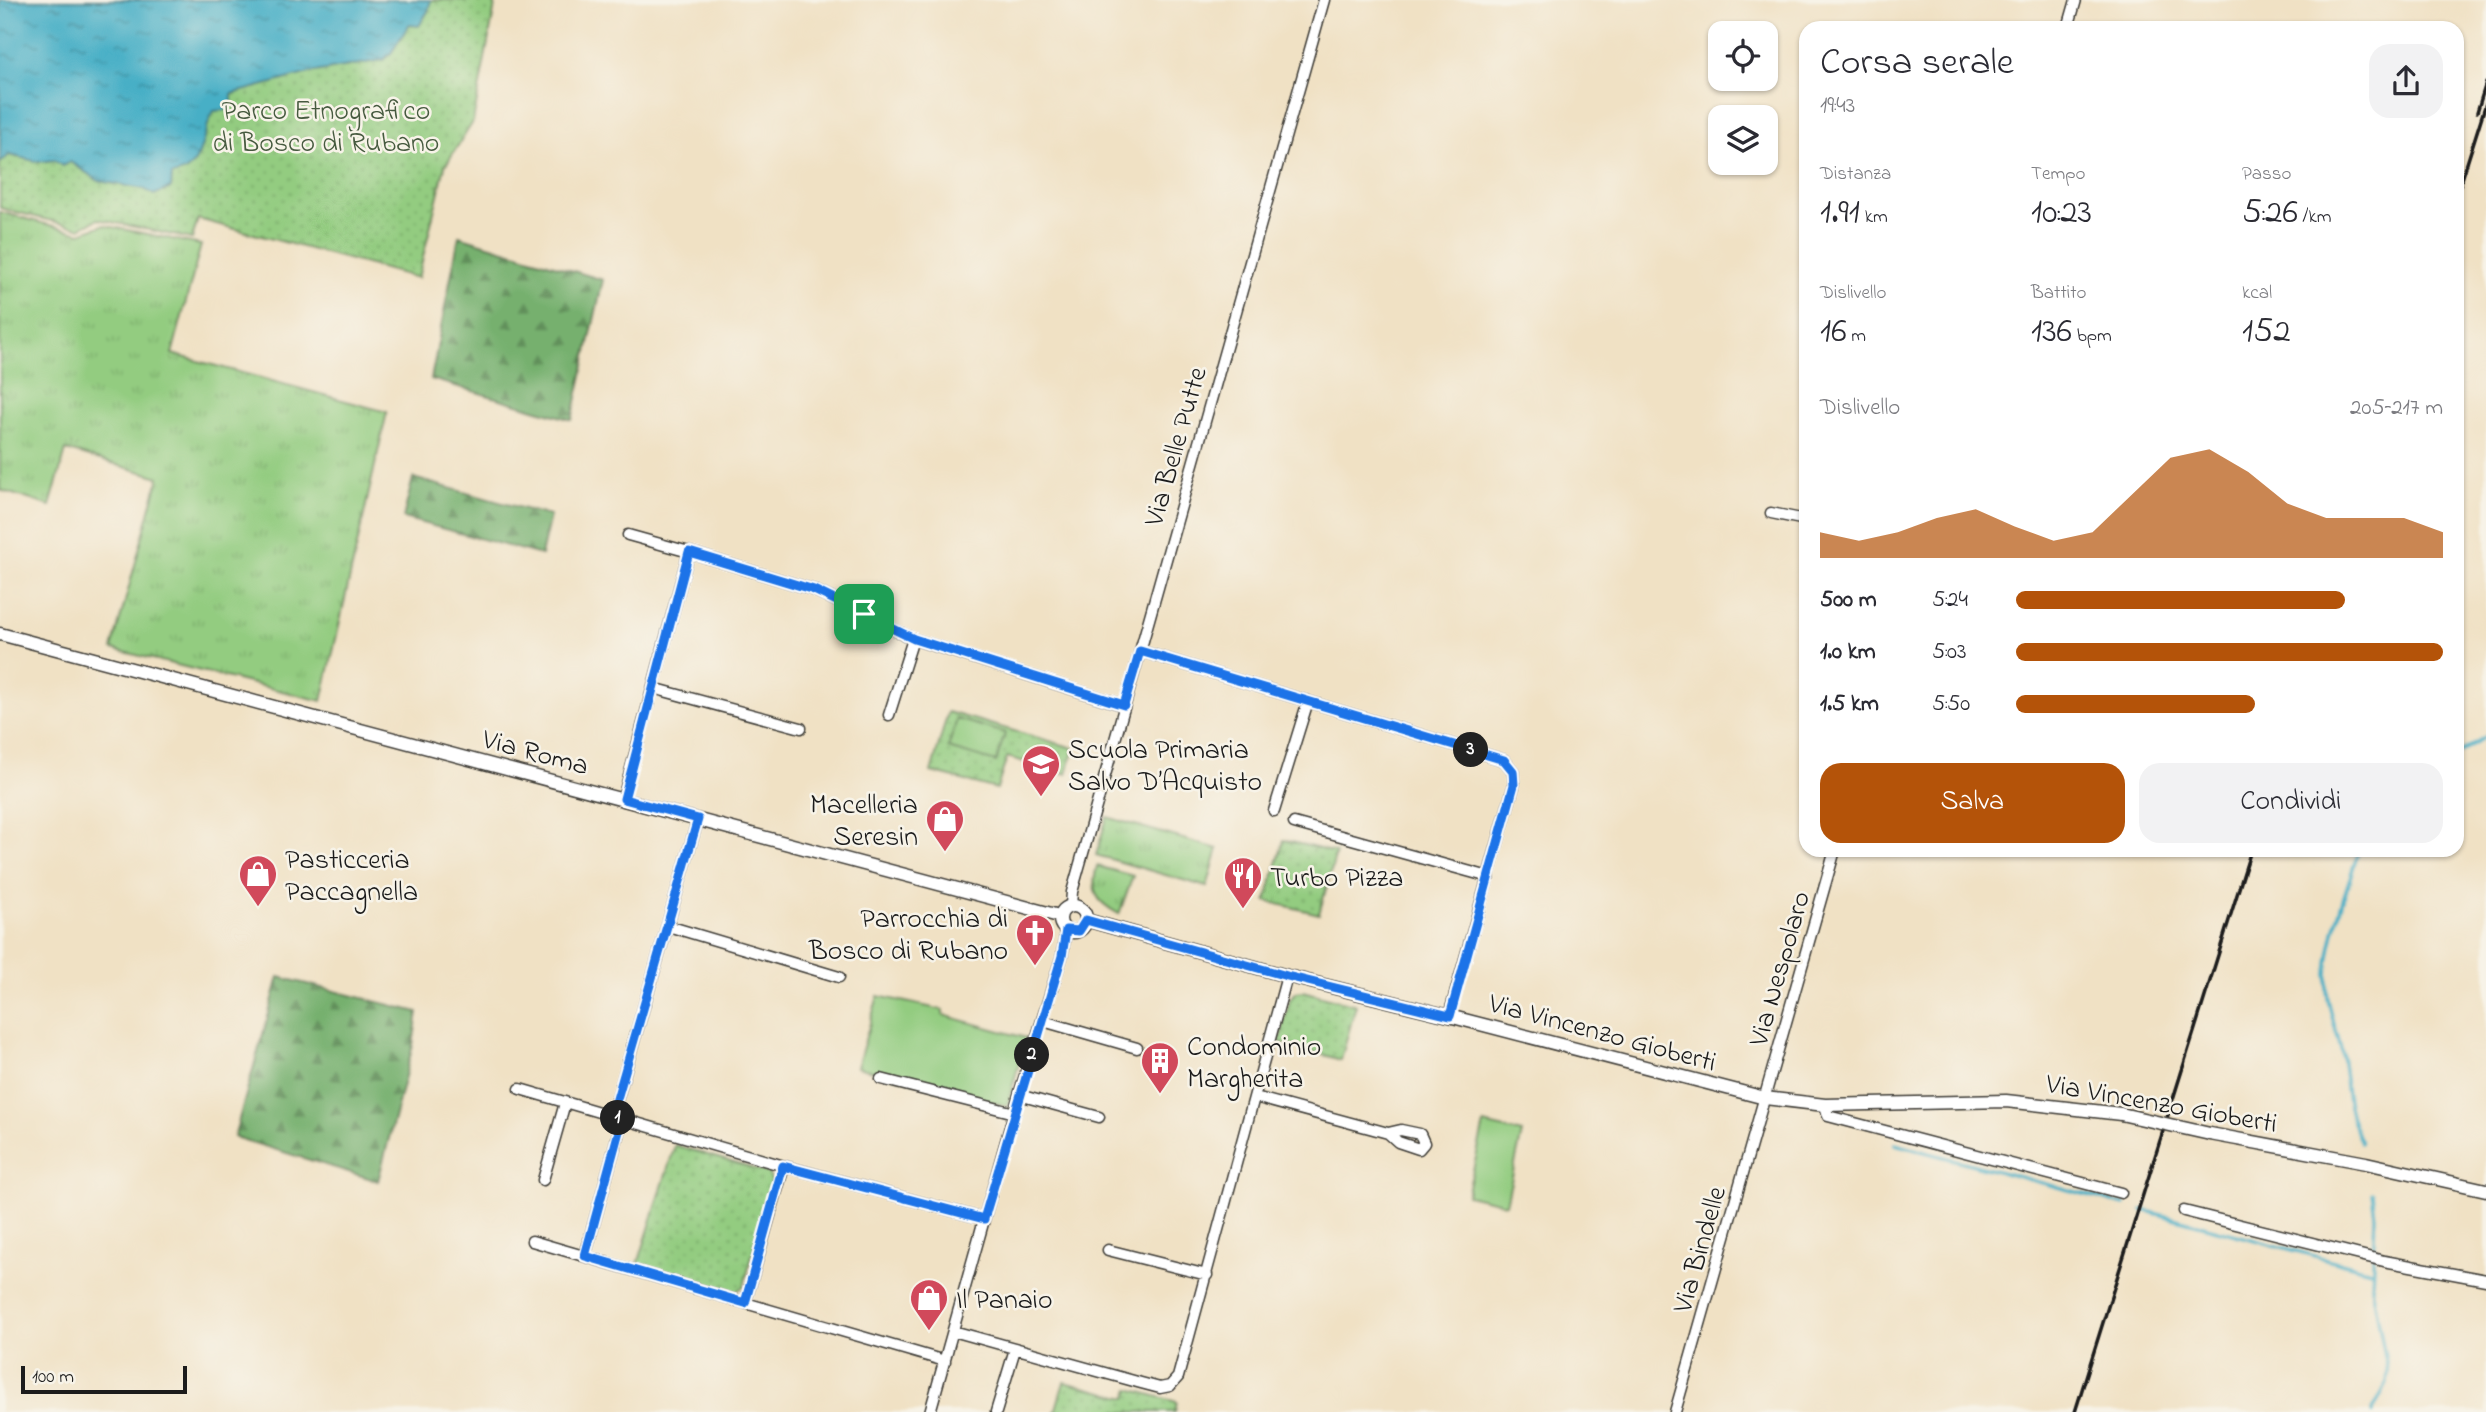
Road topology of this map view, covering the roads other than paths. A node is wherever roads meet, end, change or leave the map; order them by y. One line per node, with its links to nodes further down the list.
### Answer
1 (1324, 0): 10 (street, Via Belle Putte)
2 (2076, 0): 3 (street)
3 (2070, 21)
4 (1771, 513): 5 (street)
5 (1799, 519)
6 (628, 535): 7 (street)
7 (689, 552): 9 (street); 11 (street)
8 (0, 634): 16 (street, Via Roma)
9 (914, 639): 13 (street); 14 (street)
10 (1140, 651): 12 (street); 13 (street, Via Belle Putte)
11 (653, 688): 15 (street); 16 (street)
12 (1308, 701): 17 (street); 21 (street)
13 (1124, 705): 22 (street, Via Belle Putte)
14 (889, 715)
15 (801, 728)
16 (624, 799): 18 (street, Via Roma)
17 (1274, 811)
18 (698, 819): 23 (street, Via Roma); 25 (street)
19 (1294, 822): 21 (street)
20 (1833, 857): 36 (street, Via Nespolaro)
21 (1489, 877): 29 (street)
22 (1072, 905): 23 (street); 24 (street)
23 (1059, 916): 26 (street)
24 (1086, 920): 26 (street); 27 (street, Via Vincenzo Gioberti)
25 (668, 926): 28 (street); 41 (street)
26 (1066, 930): 30 (street)
27 (1287, 976): 29 (street, Via Vincenzo Gioberti); 35 (street)
28 (839, 977)
29 (1450, 1016): 36 (street, Via Vincenzo Gioberti)
30 (1043, 1021): 31 (street); 34 (street)
31 (1137, 1048)
32 (881, 1079): 39 (street)
33 (520, 1089): 37 (street)
34 (1019, 1095): 39 (street); 40 (street)
35 (1255, 1097): 42 (street); 52 (street)
36 (1765, 1098): 38 (street, Via Vincenzo Gioberti); 60 (street, Via Bindelle)
37 (565, 1103): 41 (street); 44 (street)
38 (1825, 1105): 45 (street, Via Vincenzo Gioberti, bridge); 46 (street, Via Vincenzo Gioberti)
39 (1015, 1113): 48 (street)
40 (1099, 1117)
41 (617, 1118): 43 (street); 51 (street)
42 (1388, 1133)
43 (783, 1166): 48 (street); 54 (street)
44 (543, 1180)
45 (2486, 1190)
46 (2121, 1193)
47 (2184, 1211): 53 (street)
48 (984, 1219): 55 (street)
49 (532, 1241): 51 (street)
50 (1108, 1250): 52 (street)
51 (585, 1256): 54 (street)
52 (1207, 1275): 56 (street)
53 (2486, 1280)
54 (745, 1303): 57 (street)
55 (953, 1331): 56 (street); 57 (street)
56 (1015, 1349): 59 (street)
57 (945, 1361): 58 (street)
58 (930, 1412)
59 (996, 1412)
60 (1675, 1412)

